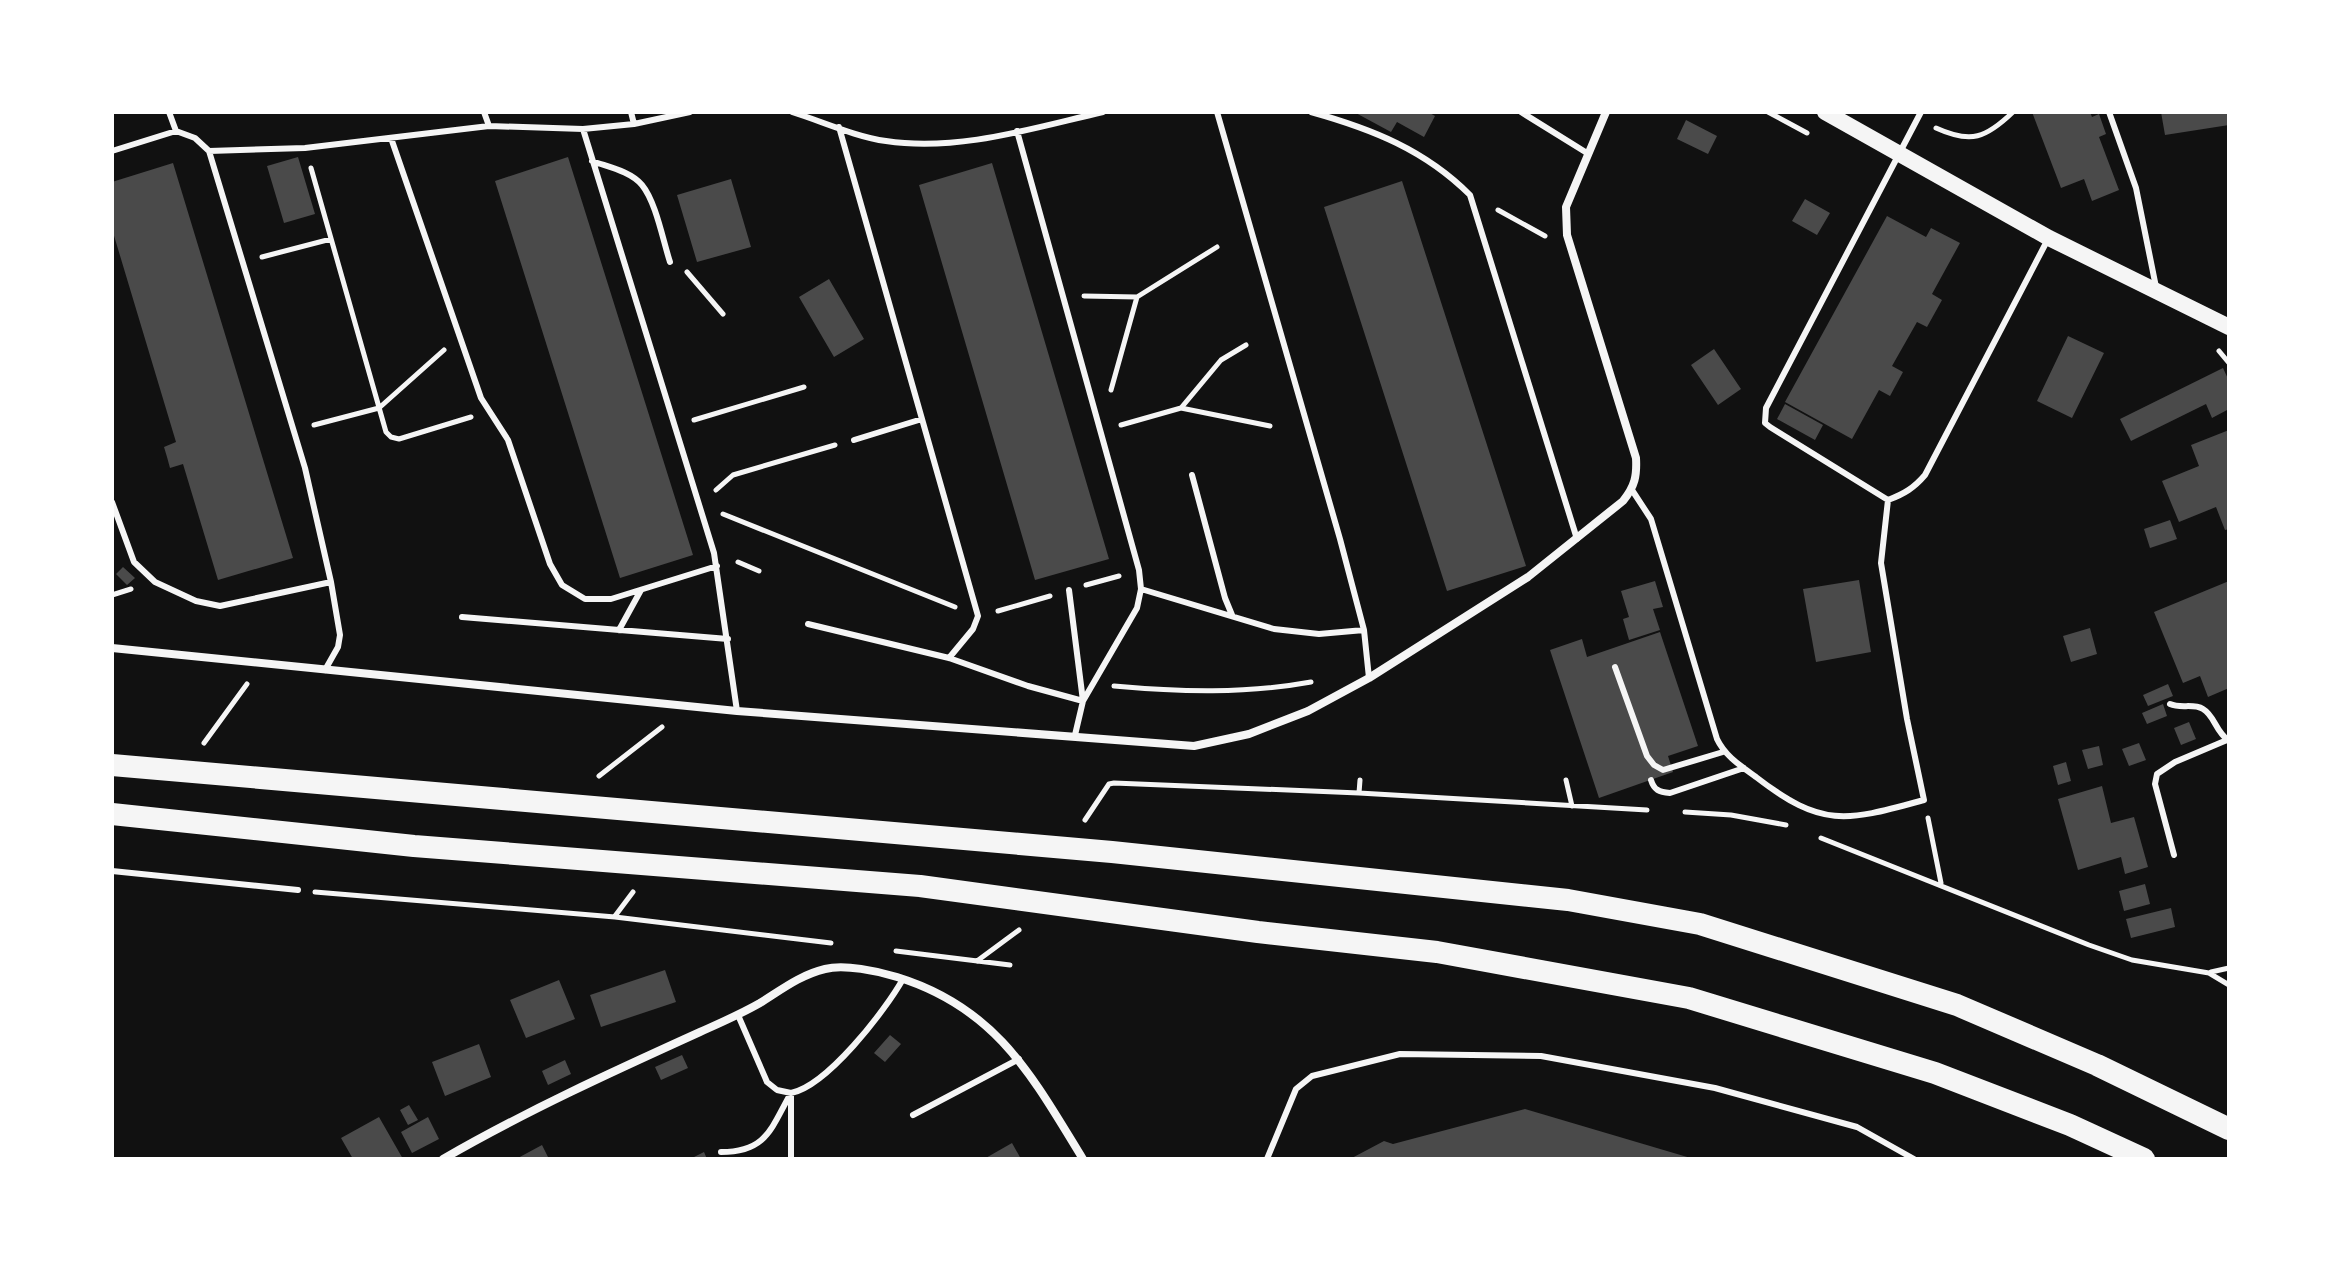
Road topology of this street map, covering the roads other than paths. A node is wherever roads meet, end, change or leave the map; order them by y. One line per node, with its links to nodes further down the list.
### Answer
1 (169, 112): 19 (lane)
2 (484, 112): 16 (lane)
3 (631, 112): 15 (lane)
4 (690, 112): 15 (lane)
5 (792, 112): 17 (lane)
6 (1103, 112): 20 (lane)
7 (1217, 112): 47 (lane)
8 (1311, 112): 37 (lane)
9 (1521, 112): 24 (lane)
10 (1606, 112): 24 (street)
11 (1825, 112): 14 (main road)
12 (2109, 112): 29 (lane)
13 (1919, 116): 25 (lane)
14 (1844, 117): 25 (main road)
15 (634, 124): 18 (lane)
16 (489, 126): 18 (lane); 21 (lane)
17 (839, 127): 20 (lane); 31 (lane)
18 (583, 129): 26 (lane)
19 (176, 131): 22 (lane); 23 (lane)
20 (1017, 131): 40 (lane)
21 (391, 138): 23 (lane); 41 (lane)
22 (112, 151)
23 (209, 151): 39 (lane)
24 (1587, 153): 34 (street)
25 (1900, 155): 27 (main road); 35 (lane)
26 (592, 161): 28 (lane); 38 (lane)
27 (2049, 238): 29 (main road); 35 (lane)
28 (670, 262)
29 (2156, 291): 30 (main road)
30 (2229, 327)
31 (922, 419): 32 (lane); 50 (lane)
32 (854, 440)
33 (1192, 475): 43 (lane)
34 (1632, 490): 37 (street); 59 (lane)
35 (1888, 500): 61 (lane)
36 (112, 502): 39 (lane)
37 (1577, 539): 53 (street)
38 (717, 566): 41 (lane); 48 (lane)
39 (331, 582): 52 (lane)
40 (1141, 589): 43 (lane); 54 (lane)
41 (641, 590): 46 (lane)
42 (1069, 590): 54 (lane)
43 (1232, 615): 47 (lane)
44 (462, 617): 46 (lane)
45 (808, 624): 50 (lane)
46 (619, 630): 48 (lane)
47 (1364, 630): 53 (lane)
48 (728, 639): 56 (lane)
49 (112, 648): 52 (street)
50 (949, 658): 54 (lane)
51 (1615, 667): 59 (lane)
52 (325, 670): 56 (street)
53 (1369, 678): 57 (street)
54 (1083, 701): 57 (lane)
55 (2170, 704): 58 (lane)
56 (737, 711): 57 (street)
57 (1075, 735)
58 (2228, 740): 64 (lane)
59 (1723, 752): 61 (lane)
60 (112, 765): 72 (highway)
61 (1744, 768): 62 (lane)
62 (1651, 780)
63 (112, 814): 79 (highway)
64 (2174, 855)
65 (112, 871): 66 (lane)
66 (298, 890)
67 (903, 979): 68 (street); 69 (street); 70 (lane)
68 (738, 1015): 70 (lane); 74 (street)
69 (1019, 1059): 71 (lane); 76 (street)
70 (791, 1093): 73 (lane); 75 (lane)
71 (913, 1115)
72 (2229, 1129)
73 (721, 1152)
74 (443, 1159)
75 (791, 1159)
76 (1083, 1159)
77 (1267, 1159): 78 (lane)
78 (1914, 1159)
79 (2144, 1159)

